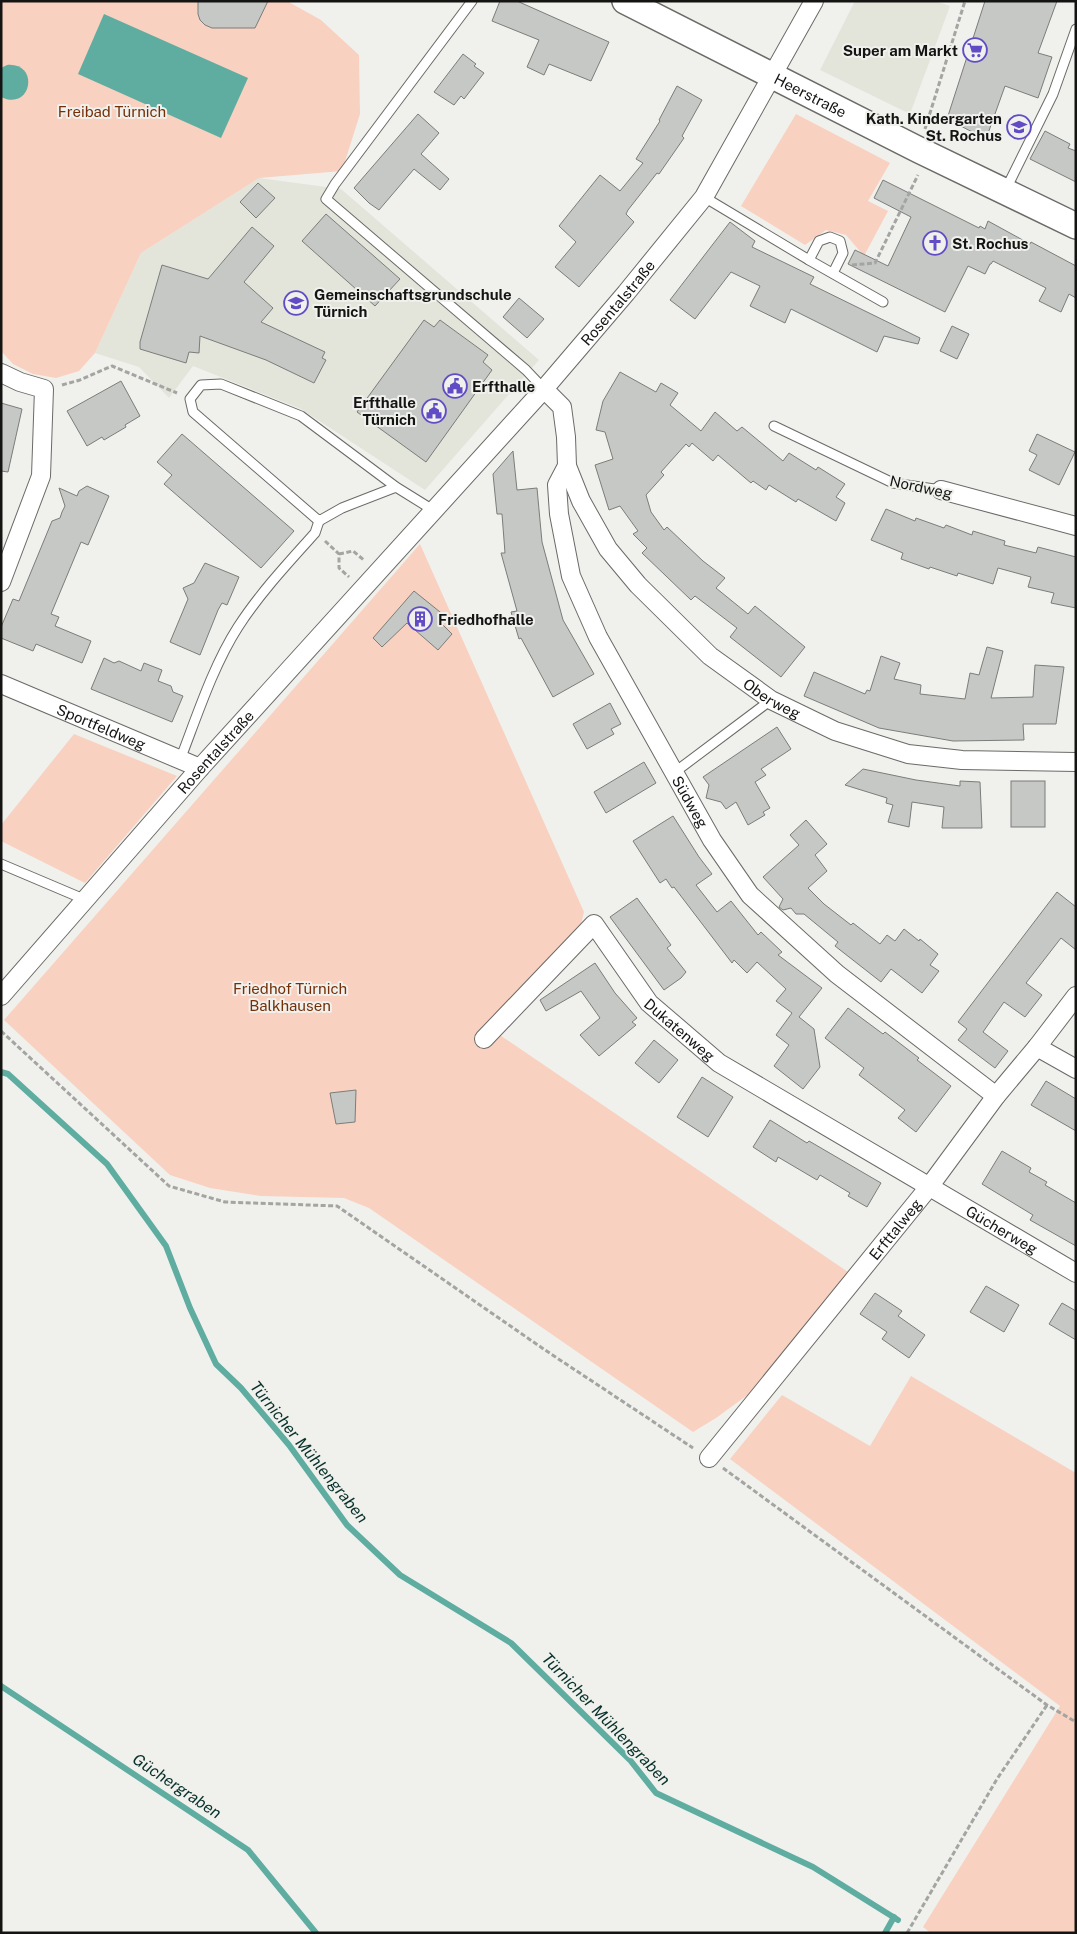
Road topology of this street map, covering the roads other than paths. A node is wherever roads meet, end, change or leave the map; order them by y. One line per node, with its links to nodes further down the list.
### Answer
1 (472, 1): 13 (lane)
2 (625, 1): 5 (main road, Heerstraße)
3 (814, 1): 5 (street, Rosentalstraße)
4 (1076, 29): 6 (lane)
5 (774, 76): 6 (main road, Heerstraße); 7 (street, Rosentalstraße)
6 (1005, 192): 8 (main road, Heerstraße)
7 (704, 197): 9 (lane); 13 (street, Rosentalstraße)
8 (1076, 226)
9 (809, 260): 10 (lane); 10 (lane)
10 (833, 273): 11 (lane)
11 (883, 302)
12 (1, 372): 21 (street)
13 (544, 389): 15 (street, Südweg); 18 (street, Rosentalstraße)
14 (774, 426): 17 (lane, Nordweg)
15 (567, 466): 23 (street, Oberweg); 27 (street, Südweg)
16 (396, 487): 18 (lane); 19 (lane); 19 (lane)
17 (941, 490): 20 (street, Nordweg)
18 (433, 510): 26 (street, Rosentalstraße)
19 (319, 521): 24 (lane)
20 (1076, 526)
21 (1, 582)
22 (1, 684): 24 (street, Sportfeldweg)
23 (772, 700): 25 (street, Oberweg); 27 (lane)
24 (180, 760): 26 (street, Sportfeldweg)
25 (1076, 762)
26 (200, 768): 29 (street, Rosentalstraße)
27 (675, 772): 35 (street, Südweg)
28 (1, 864): 29 (lane)
29 (86, 900): 30 (street, Rosentalstraße)
30 (1, 996)
31 (1076, 996): 33 (street, Erfttalweg)
32 (484, 1039): 36 (street, Dukatenweg)
33 (1037, 1047): 34 (street); 35 (street, Erfttalweg)
34 (1076, 1070)
35 (996, 1096): 36 (street, Erfttalweg)
36 (929, 1187): 37 (street, Gücherweg); 38 (street, Erfttalweg)
37 (1076, 1273)
38 (709, 1458)

